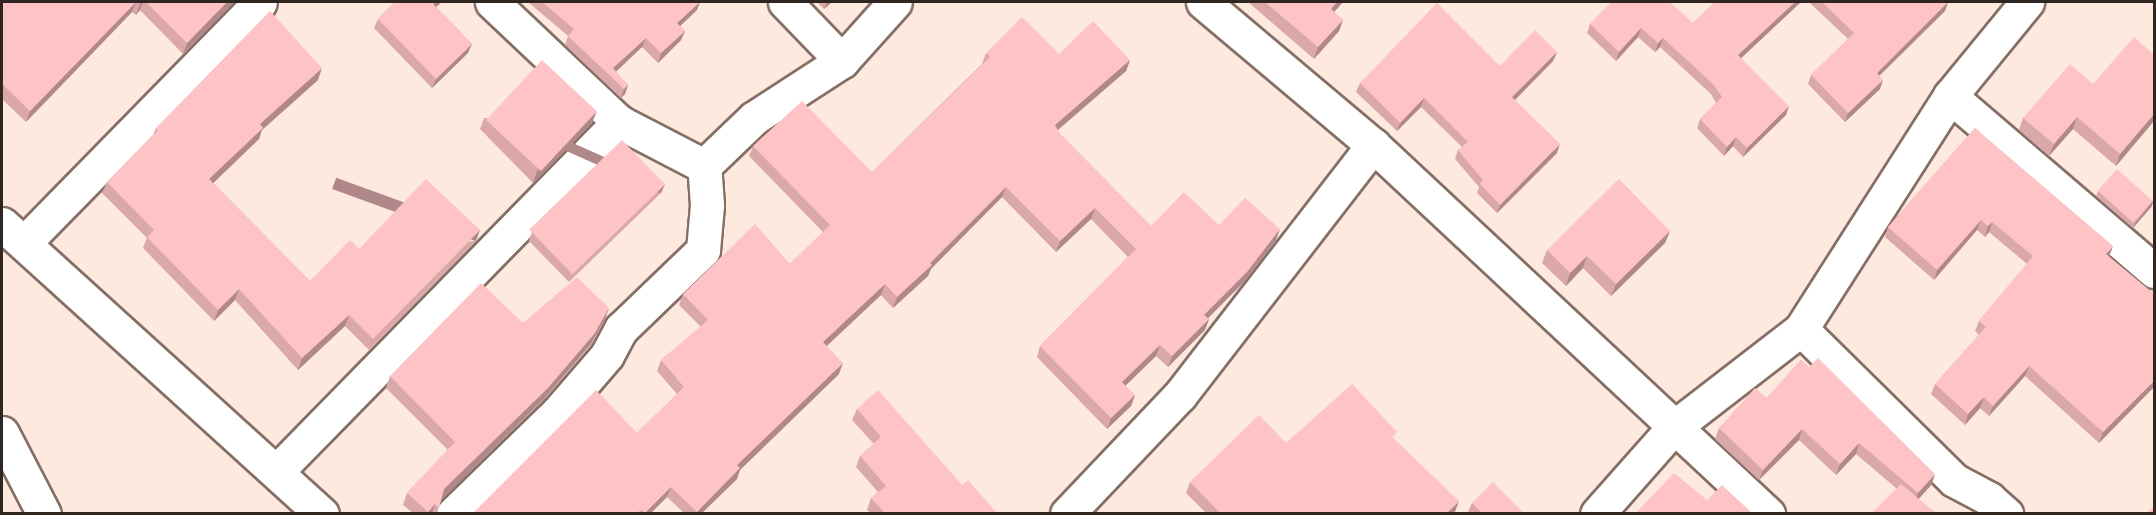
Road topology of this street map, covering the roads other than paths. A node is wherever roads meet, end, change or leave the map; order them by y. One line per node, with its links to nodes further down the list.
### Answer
1 (260, 2): 12 (street)
2 (492, 2): 9 (street)
3 (785, 2): 7 (street)
4 (895, 2): 7 (street)
5 (1203, 2): 10 (street)
6 (2027, 2): 8 (street)
7 (842, 61): 11 (street)
8 (1950, 96): 13 (street); 14 (street)
9 (619, 122): 11 (street); 17 (street)
10 (1373, 145): 15 (street); 21 (street)
11 (704, 166): 20 (street)
12 (13, 233): 17 (street)
13 (2154, 270)
14 (1801, 329): 15 (street); 24 (street)
15 (1673, 428): 22 (street); 23 (street)
16 (2, 433): 18 (street)
17 (277, 471): 19 (street)
18 (44, 513)
19 (322, 513)
20 (453, 513)
21 (1067, 513)
22 (1597, 513)
23 (1768, 513)
24 (2006, 513)

